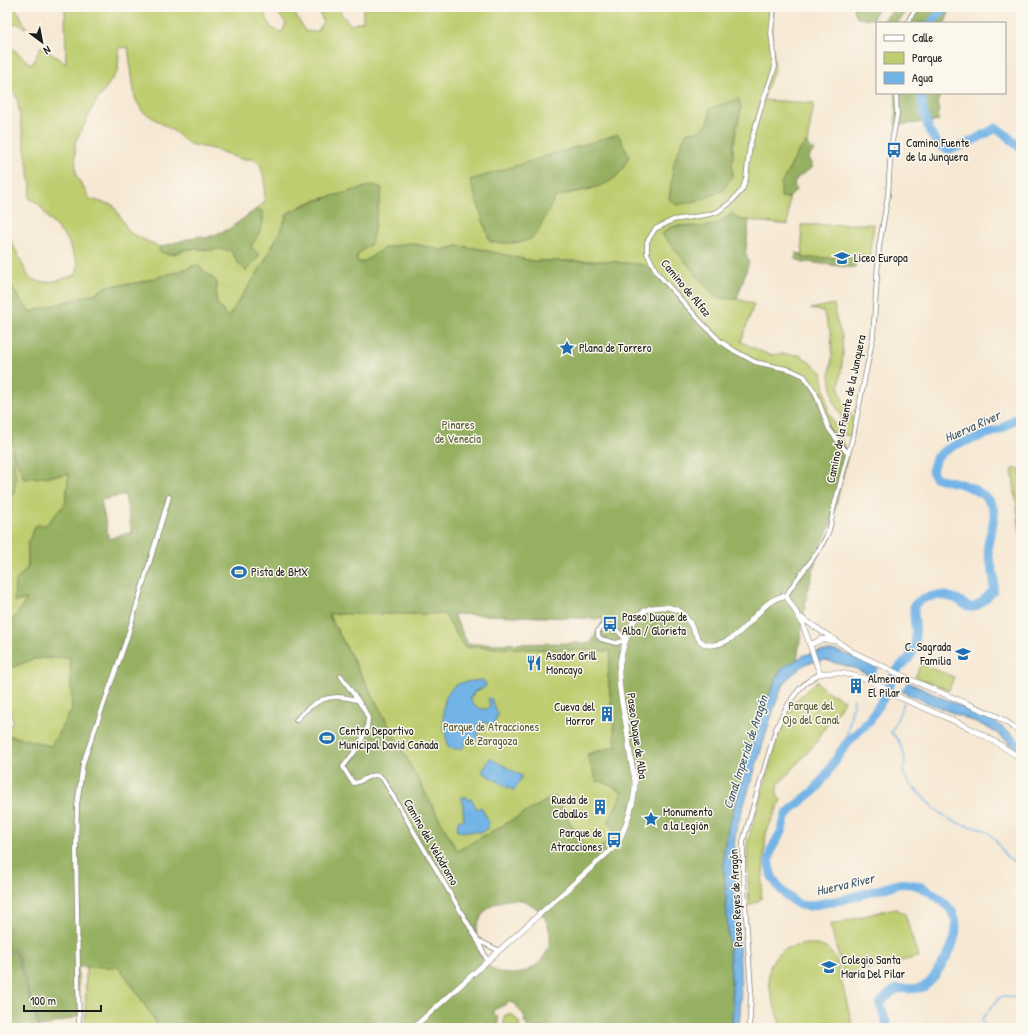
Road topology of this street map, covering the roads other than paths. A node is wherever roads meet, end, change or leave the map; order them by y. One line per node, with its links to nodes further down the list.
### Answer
1 (774, 7): 5 (street, Camino de Alfaz)
2 (917, 7): 3 (street)
3 (908, 22)
4 (896, 94): 5 (street, Camino de la Fuente de la Junquera)
5 (848, 454): 7 (street, Camino de la Fuente de la Junquera)
6 (169, 497): 23 (street)
7 (786, 596): 8 (street); 9 (street, Paseo Duque de Alba)
8 (799, 616): 11 (street); 12 (street)
9 (626, 640): 10 (street); 10 (street); 13 (street, Paseo Duque de Alba)
10 (616, 643): 13 (street)
11 (839, 643): 12 (street); 18 (street)
12 (810, 647): 14 (street)
13 (623, 650): 21 (street, Paseo Duque de Alba)
14 (820, 674): 19 (street); 25 (street, Paseo Reyes de Aragón)
15 (341, 676): 16 (street)
16 (356, 700): 17 (street); 20 (street, Camino del Velódromo)
17 (296, 720)
18 (1021, 733)
19 (1021, 759)
20 (477, 939): 21 (street); 22 (street, Camino del Velódromo)
21 (498, 950): 22 (street, Paseo Duque de Alba)
22 (487, 960): 24 (street, Paseo Duque de Alba)
23 (79, 1028)
24 (413, 1028)
25 (748, 1028)

